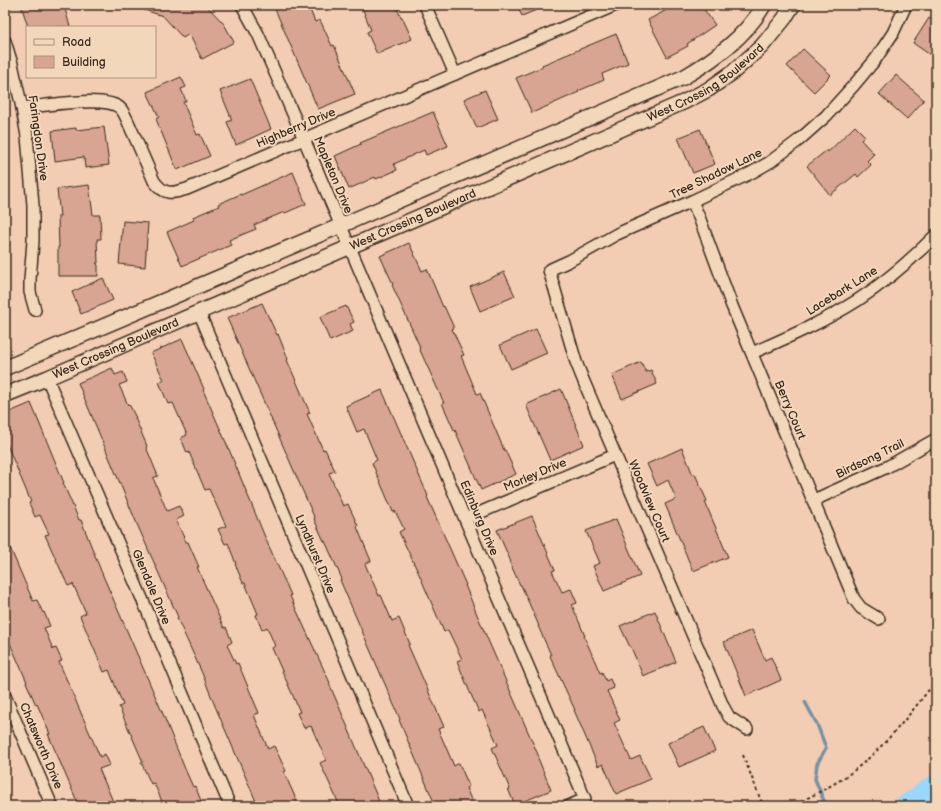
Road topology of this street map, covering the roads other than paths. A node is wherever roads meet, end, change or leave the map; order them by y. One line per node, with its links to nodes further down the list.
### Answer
1 (242, 5): 10 (street, Mapleton Drive)
2 (425, 5): 8 (street)
3 (616, 5): 8 (street, Highberry Drive)
4 (764, 5): 12 (street, West Crossing Boulevard)
5 (793, 5): 14 (street, West Crossing Boulevard)
6 (906, 5): 11 (street, Tree Shadow Lane)
7 (5, 41): 9 (street, Faringdon Drive)
8 (455, 74): 10 (street, Highberry Drive)
9 (22, 108): 10 (street, Highberry Drive); 16 (street, Faringdon Drive)
10 (304, 139): 12 (street, Mapleton Drive)
11 (692, 201): 15 (street, Tree Shadow Lane); 18 (street, Berry Court)
12 (340, 226): 14 (street, Mapleton Drive); 19 (street, West Crossing Boulevard)
13 (936, 235): 18 (street, Lacebark Lane)
14 (349, 247): 17 (street, West Crossing Boulevard); 25 (street, Edinburg Drive)
15 (548, 270): 23 (street, Woodview Court)
16 (35, 310)
17 (199, 312): 20 (street, West Crossing Boulevard); 32 (street, Lyndhurst Drive)
18 (752, 353): 24 (street, Berry Court)
19 (5, 368)
20 (47, 378): 21 (street, West Crossing Boulevard); 31 (street, Glendale Drive)
21 (5, 395)
22 (936, 439): 24 (street, Birdsong Trail)
23 (615, 455): 25 (street, Morley Drive); 29 (street, Woodview Court)
24 (814, 500): 26 (street, Berry Court)
25 (465, 518): 33 (street, Edinburg Drive)
26 (879, 619)
27 (5, 696): 28 (street, Chatsworth Drive)
28 (8, 709): 30 (street, Chatsworth Drive)
29 (747, 730)
30 (52, 806)
31 (230, 806)
32 (408, 806)
33 (569, 806)

